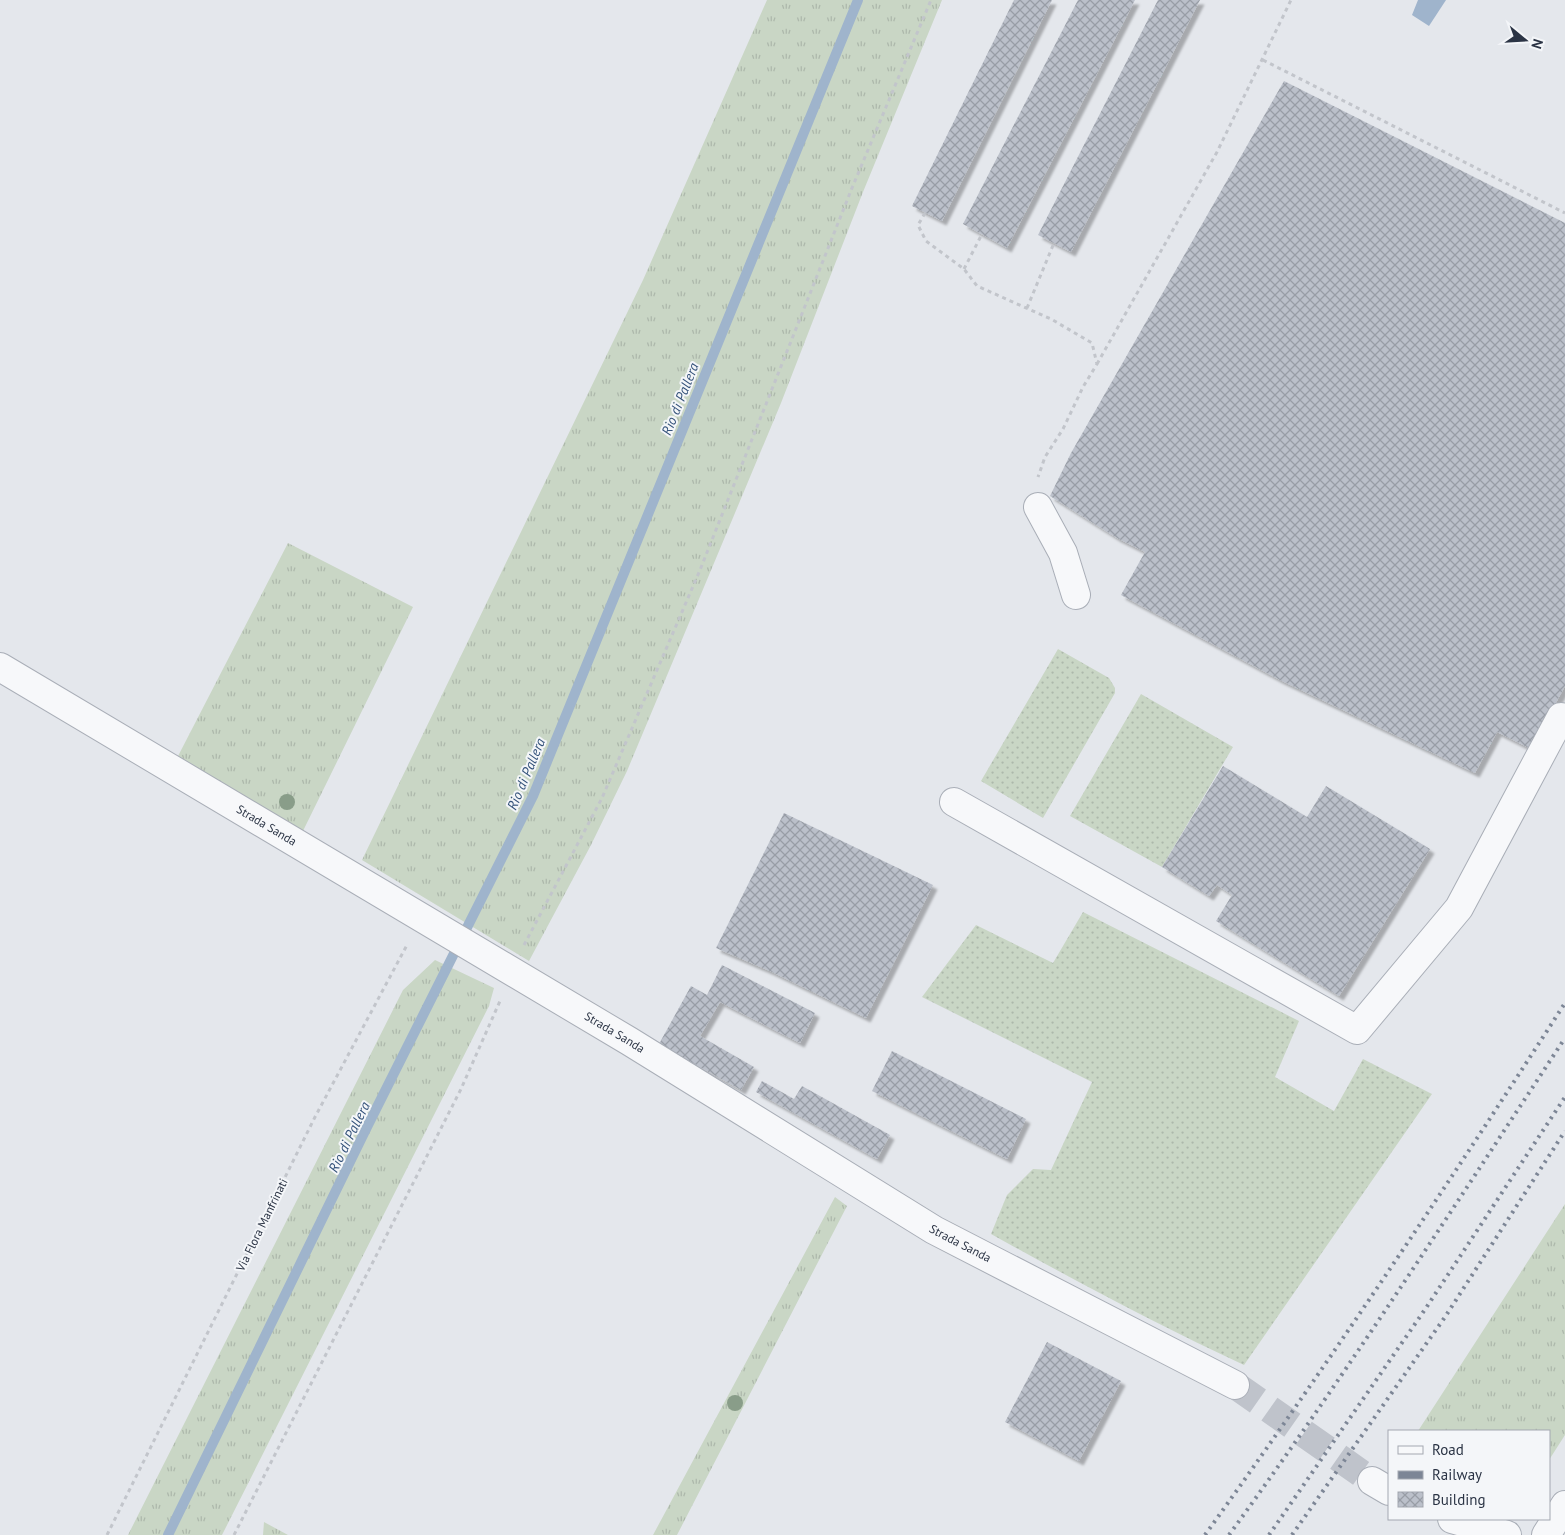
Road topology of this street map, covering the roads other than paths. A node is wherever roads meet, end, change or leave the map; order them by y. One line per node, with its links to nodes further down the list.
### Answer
1 (1038, 507): 2 (street)
2 (1076, 595)
3 (0, 667): 6 (street, Strada Sanda)
4 (1561, 717): 5 (street)
5 (954, 802)
6 (1235, 1384)
7 (1565, 1505): 10 (street)
8 (1455, 1520): 9 (street)
9 (1507, 1535)
10 (1546, 1535)

